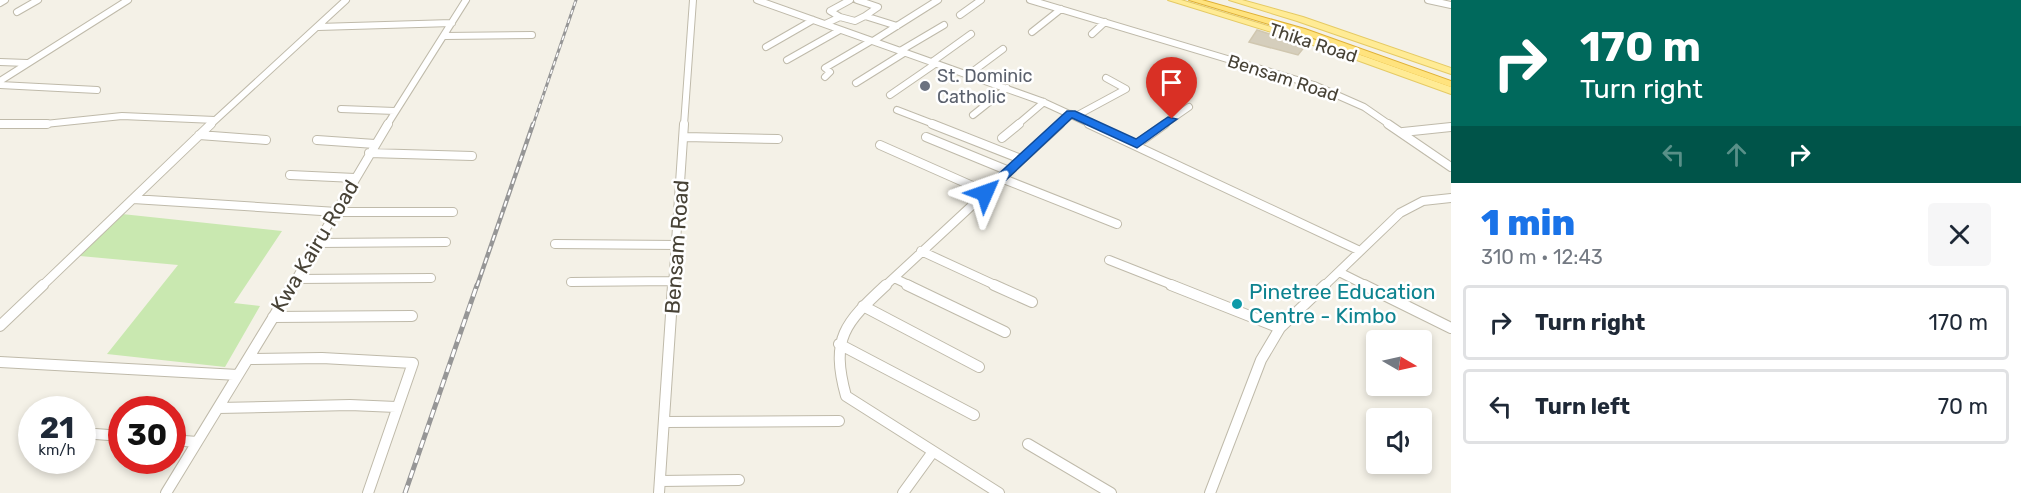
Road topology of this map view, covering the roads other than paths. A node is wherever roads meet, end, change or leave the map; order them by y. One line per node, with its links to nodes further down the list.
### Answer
1 (5, 0): 18 (street)
2 (38, 0): 21 (street)
3 (128, 0): 45 (street)
4 (346, 0): 31 (street)
5 (466, 0): 27 (street, Kwa Kairu Road)
6 (693, 0): 72 (street, Bensam Road)
7 (758, 0): 25 (street)
8 (850, 0): 23 (street)
9 (857, 0): 24 (street)
10 (938, 0): 30 (street)
11 (981, 0): 22 (street)
12 (1172, 0): 58 (main road, Thika Road)
13 (1193, 0): 32 (highway, Thika Road)
14 (1213, 0): 32 (highway, Thika Road)
15 (1233, 0): 47 (main road, Thika Road)
16 (1428, 0): 19 (street)
17 (1035, 1): 20 (street, Bensam Road)
18 (0, 3)
19 (1451, 5)
20 (1061, 9): 26 (street, Bensam Road); 34 (street)
21 (17, 12)
22 (960, 15)
23 (840, 16): 24 (street); 28 (street)
24 (865, 16): 30 (street)
25 (813, 20): 28 (street); 40 (street)
26 (1105, 22): 36 (street); 70 (street, Bensam Road)
27 (452, 23): 31 (street); 38 (street, Kwa Kairu Road)
28 (825, 24): 33 (street)
29 (944, 25): 42 (street)
30 (897, 26): 39 (street)
31 (317, 27): 67 (street)
32 (1304, 29): 50 (highway, Thika Road); 54 (highway)
33 (840, 30): 39 (street); 43 (street)
34 (1032, 32)
35 (971, 34): 46 (street)
36 (1092, 34)
37 (532, 35): 38 (street)
38 (445, 36): 64 (street, Kwa Kairu Road)
39 (872, 41): 42 (street); 49 (street)
40 (766, 47)
41 (1004, 49): 48 (street)
42 (902, 52): 46 (street); 53 (street)
43 (787, 60)
44 (0, 62): 45 (street)
45 (28, 63): 52 (street)
46 (933, 63): 48 (street); 59 (street)
47 (1451, 71)
48 (968, 75): 56 (street)
49 (825, 77)
50 (1451, 77)
51 (1106, 78): 66 (street)
52 (0, 81)
53 (856, 83)
54 (1451, 84)
55 (0, 85): 57 (street)
56 (1007, 88): 60 (street); 65 (street)
57 (97, 90)
58 (1451, 91)
59 (890, 95)
60 (1044, 102): 66 (street); 74 (street)
61 (1189, 107): 79 (street)
62 (341, 109): 64 (street)
63 (897, 110): 83 (street)
64 (395, 111): 78 (street, Kwa Kairu Road)
65 (973, 115)
66 (1074, 115): 79 (street); 83 (street)
67 (215, 120): 68 (street); 71 (street)
68 (0, 124)
69 (1451, 127): 70 (street)
70 (1403, 132): 84 (street, Bensam Road)
71 (199, 135): 76 (street); 91 (street)
72 (685, 137): 75 (street); 98 (street, Bensam Road)
73 (926, 137): 85 (street)
74 (1002, 138)
75 (778, 139)
76 (266, 140)
77 (317, 140): 78 (street)
78 (375, 144): 81 (street, Kwa Kairu Road)
79 (1137, 144): 99 (street)
80 (880, 145): 89 (street)
81 (369, 153): 82 (street); 87 (street, Kwa Kairu Road)
82 (472, 156)
83 (1022, 159): 85 (street)
84 (1451, 166)
85 (1009, 171): 88 (street)
86 (290, 175): 87 (street)
87 (355, 178): 92 (street, Kwa Kairu Road)
88 (1001, 178): 89 (street); 94 (street)
89 (986, 192): 100 (street)
90 (1451, 198): 99 (street)
91 (134, 199): 92 (street); 112 (street)
92 (337, 212): 93 (street); 96 (street, Kwa Kairu Road)
93 (453, 212)
94 (1117, 224)
95 (446, 242): 96 (street)
96 (318, 243): 105 (street, Kwa Kairu Road)
97 (555, 244): 98 (street)
98 (677, 244): 107 (street, Bensam Road)
99 (1358, 250): 102 (street)
100 (921, 251): 104 (street); 108 (street)
101 (1109, 260): 113 (street)
102 (1339, 272): 113 (street); 114 (street)
103 (431, 278): 105 (street)
104 (894, 278): 109 (street); 115 (street)
105 (296, 279): 111 (street, Kwa Kairu Road)
106 (571, 282): 107 (street)
107 (675, 282): 125 (street, Bensam Road)
108 (1032, 302)
109 (863, 306): 116 (street); 119 (street)
110 (412, 316): 111 (street)
111 (273, 317): 117 (street, Kwa Kairu Road)
112 (0, 326)
113 (1280, 328): 137 (street)
114 (1451, 328)
115 (1005, 332)
116 (839, 344): 123 (street); 129 (street)
117 (248, 359): 120 (street, Kwa Kairu Road); 121 (street)
118 (0, 362): 120 (street)
119 (979, 367)
120 (238, 375): 122 (street, Kwa Kairu Road)
121 (396, 407): 122 (street); 133 (street)
122 (218, 408): 127 (street, Kwa Kairu Road)
123 (974, 415)
124 (839, 421): 125 (street)
125 (665, 422): 131 (street, Bensam Road)
126 (186, 441): 127 (street)
127 (197, 442): 132 (street, Kwa Kairu Road)
128 (1028, 444): 136 (street)
129 (932, 453): 134 (street); 135 (street)
130 (739, 480): 131 (street)
131 (659, 487)
132 (166, 493)
133 (368, 493)
134 (903, 493)
135 (999, 493)
136 (1111, 493)
137 (1210, 493)

